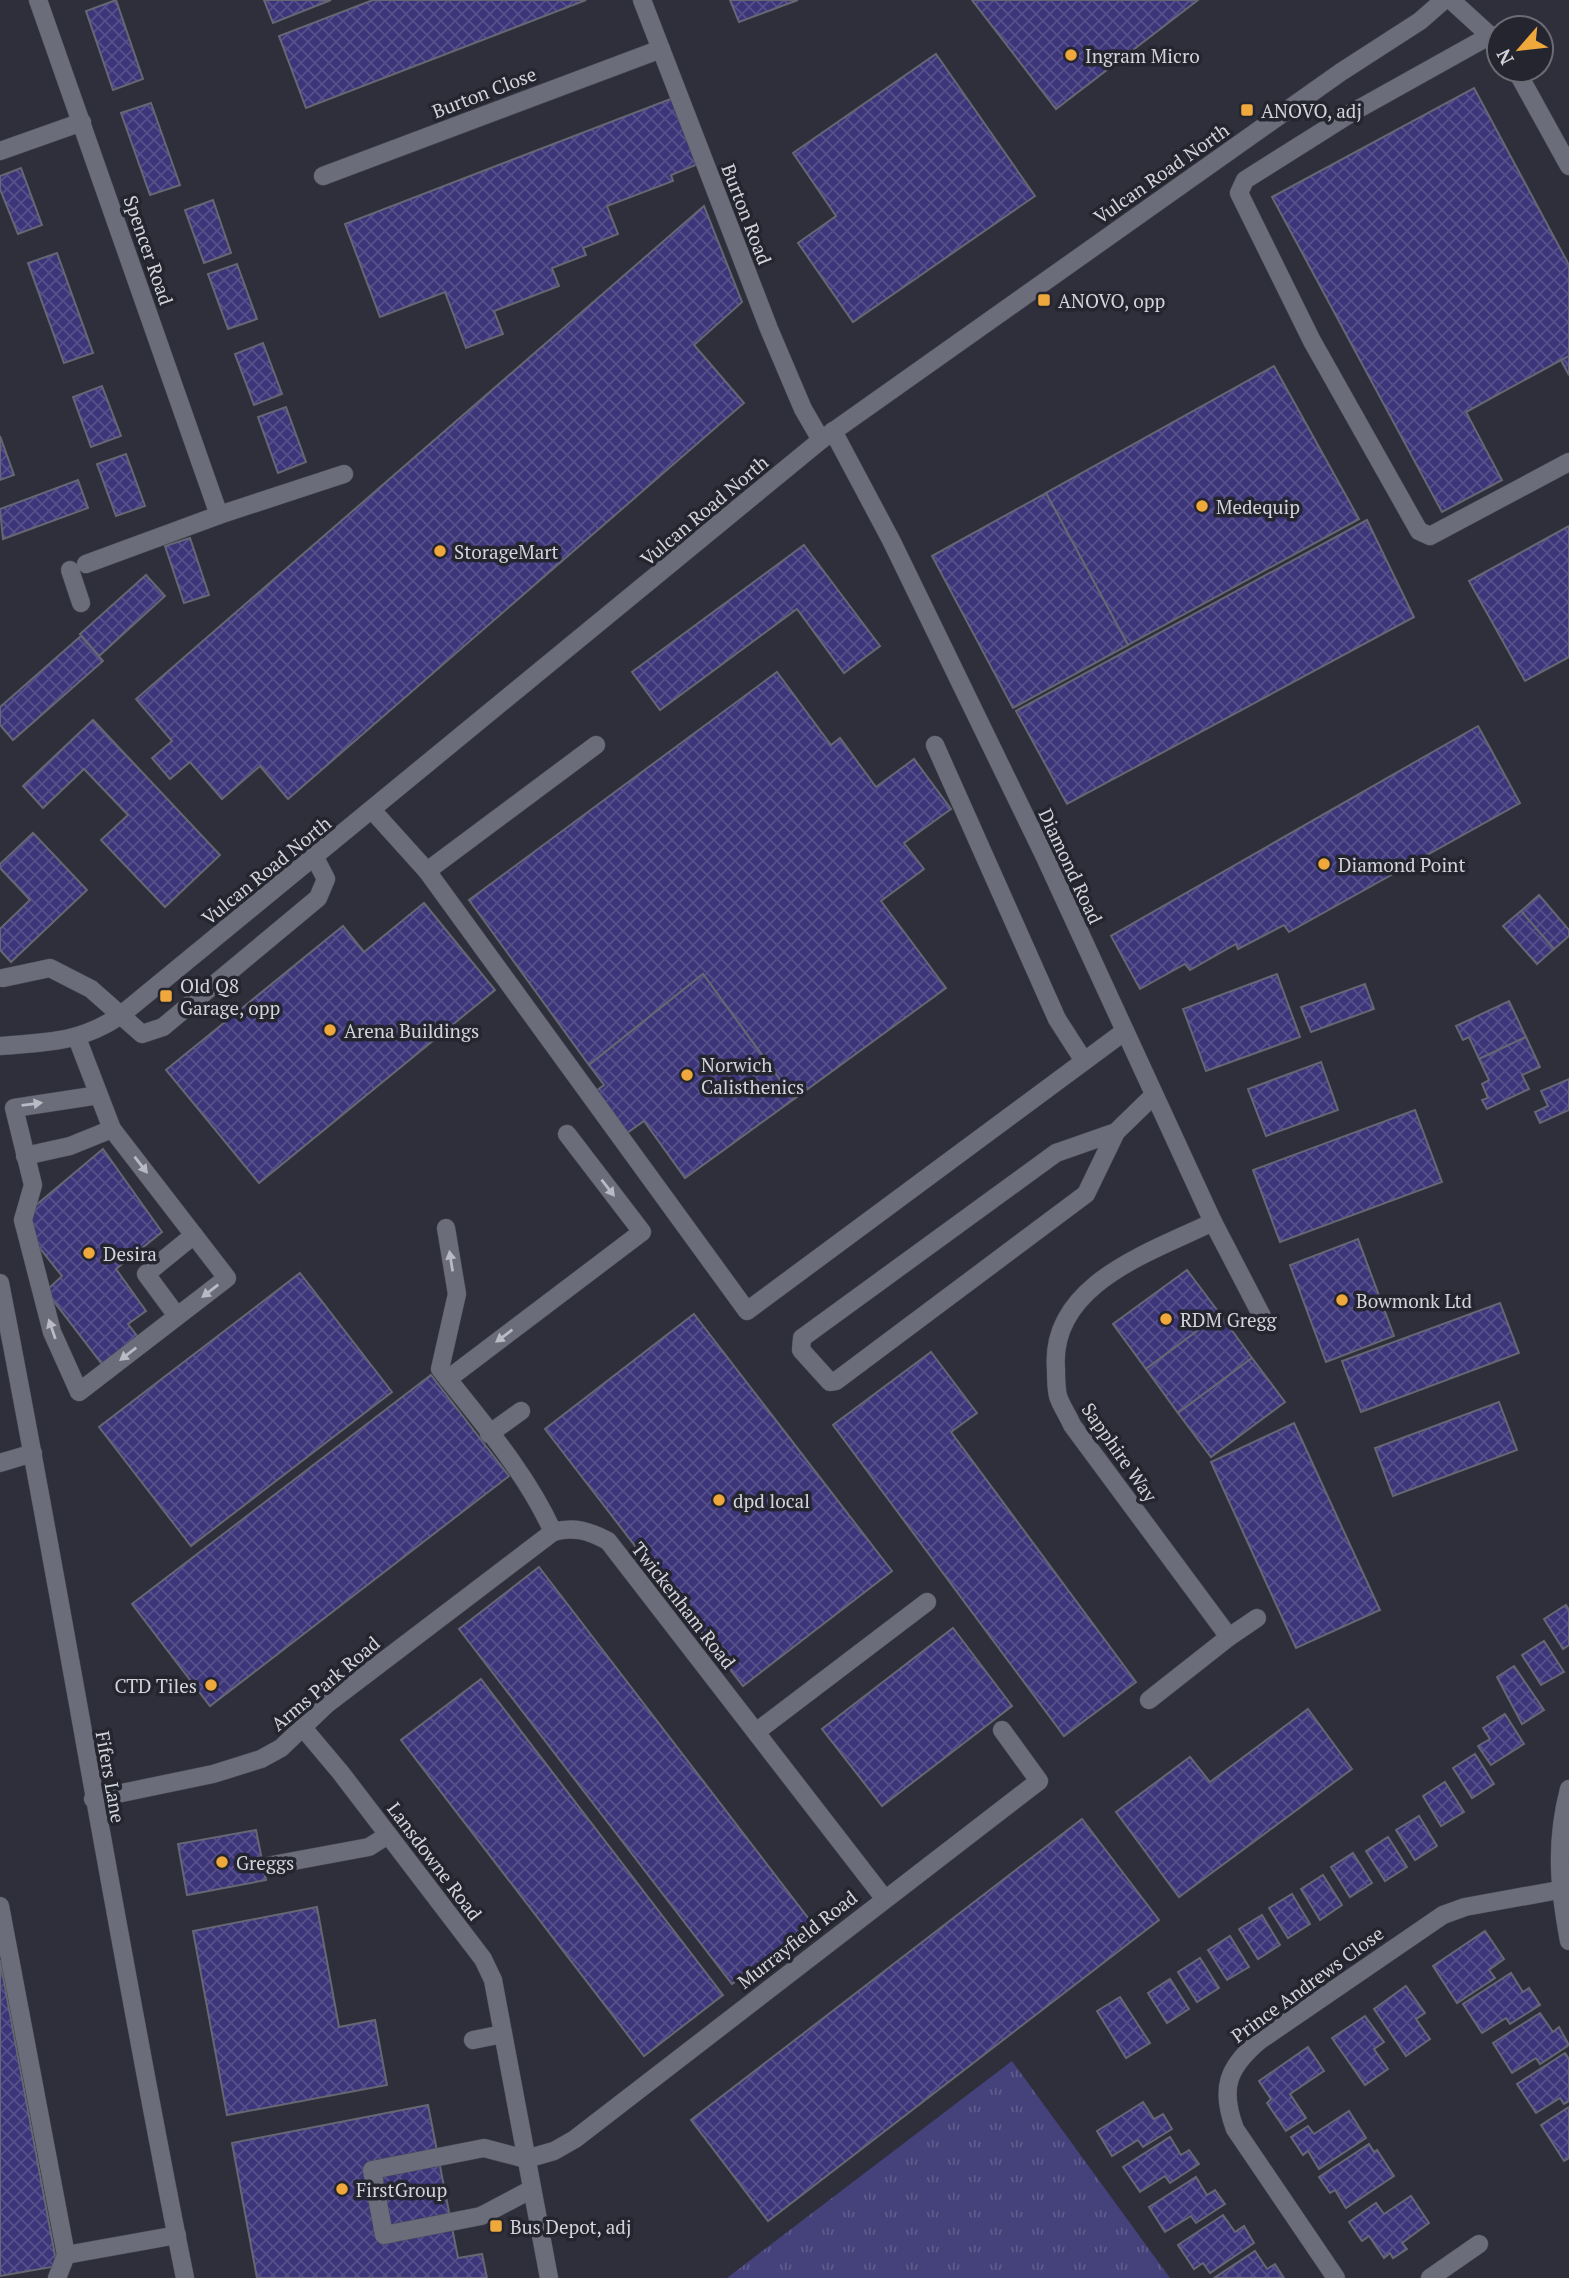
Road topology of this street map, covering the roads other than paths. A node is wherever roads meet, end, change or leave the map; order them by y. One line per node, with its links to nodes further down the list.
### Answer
1 (38, 0): 9 (street, Spencer Road)
2 (642, 0): 7 (street, Burton Road)
3 (1444, 0): 13 (street, Vulcan Road North)
4 (1451, 0): 5 (street)
5 (1485, 31)
6 (1485, 45): 14 (street)
7 (661, 49): 12 (street, Burton Close); 13 (street, Burton Road)
8 (1524, 84): 11 (street)
9 (82, 122): 10 (street); 16 (street, Spencer Road)
10 (0, 151)
11 (1569, 166)
12 (323, 176)
13 (827, 435): 20 (street, Vulcan Road North); 25 (street, Diamond Road)
14 (1569, 462)
15 (344, 474): 16 (street)
16 (219, 515): 17 (street)
17 (81, 603)
18 (596, 745): 22 (street)
19 (935, 745): 28 (street)
20 (372, 810): 21 (street, Vulcan Road North); 22 (street)
21 (314, 856): 24 (street, Vulcan Road North); 24 (street)
22 (427, 871): 28 (street)
23 (3, 978): 24 (street)
24 (121, 1015): 26 (street, Vulcan Road North)
25 (1125, 1031): 28 (street); 30 (street, Diamond Road)
26 (77, 1038): 27 (street, Vulcan Road North); 29 (street)
27 (0, 1046)
28 (1084, 1061)
29 (99, 1095): 31 (street); 34 (street, one-way to 29)
30 (1154, 1095): 32 (street); 35 (street, Diamond Road)
31 (112, 1129): 34 (street); 37 (street, one-way to 37)
32 (1116, 1132): 32 (street)
33 (567, 1134): 41 (street, one-way to 41)
34 (25, 1156): 39 (street, one-way to 34)
35 (1213, 1222): 40 (street, Diamond Road); 49 (street, Sapphire Way)
36 (446, 1228): 41 (street, one-way to 36)
37 (194, 1235): 39 (street); 39 (street, one-way to 39)
38 (0, 1283): 44 (street, Fifers Lane)
39 (177, 1317)
40 (1265, 1322)
41 (444, 1374): 43 (street)
42 (521, 1411): 43 (street)
43 (489, 1434): 46 (street)
44 (33, 1453): 45 (street); 55 (street, Fifers Lane)
45 (0, 1462)
46 (553, 1532): 51 (street, Arms Park Road); 53 (street, Twickenham Road)
47 (927, 1602): 53 (street)
48 (1257, 1618): 49 (street)
49 (1229, 1637): 50 (street)
50 (1149, 1700)
51 (304, 1729): 55 (street, Arms Park Road); 56 (street, Lansdowne Road)
52 (1002, 1730): 59 (street, Murrayfield Road)
53 (756, 1732): 59 (street, Twickenham Road)
54 (1569, 1789): 58 (street)
55 (93, 1799): 66 (street, Fifers Lane)
56 (388, 1835): 57 (street); 62 (street, Lansdowne Road)
57 (272, 1865)
58 (1559, 1890): 61 (street); 72 (street, Prince Andrews Close)
59 (884, 1898): 64 (street, Murrayfield Road)
60 (0, 1906): 68 (street)
61 (1569, 1941)
62 (503, 2034): 63 (street); 64 (street, Lansdowne Road)
63 (473, 2040)
64 (526, 2159): 65 (street, Lansdowne Road); 65 (street)
65 (532, 2189): 71 (street, Lansdowne Road)
66 (177, 2235): 68 (street); 70 (street, Fifers Lane)
67 (1479, 2244): 73 (street)
68 (66, 2255): 69 (street)
69 (57, 2278)
70 (185, 2278)
71 (549, 2278)
72 (1336, 2278)
73 (1430, 2278)

